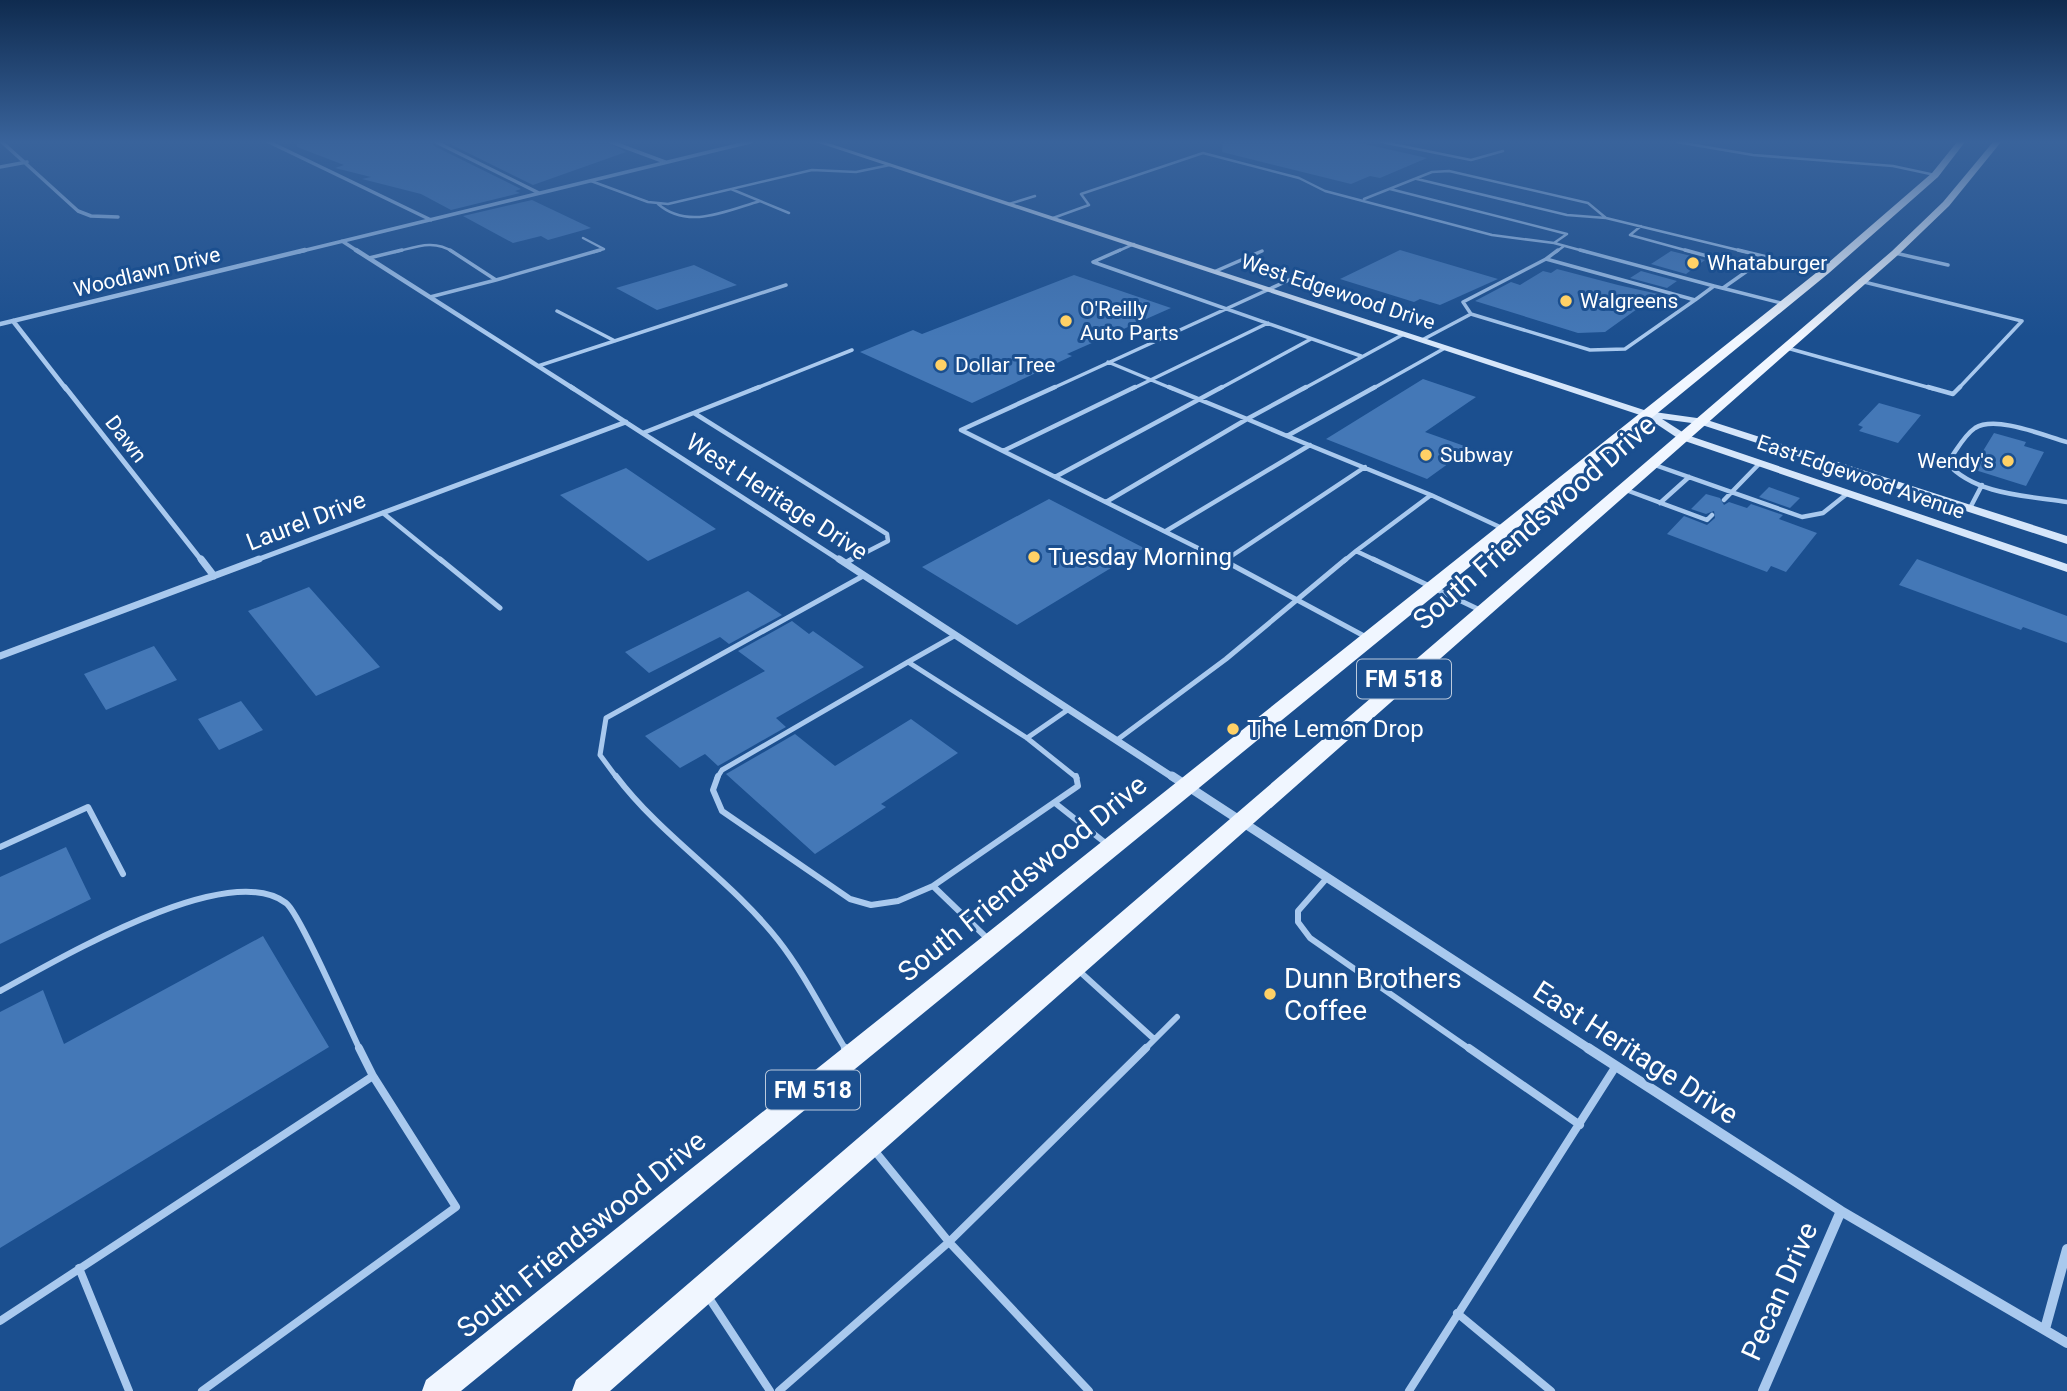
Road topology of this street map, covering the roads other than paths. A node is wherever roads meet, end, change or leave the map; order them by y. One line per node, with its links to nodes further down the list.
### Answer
1 (74, 207): 16 (street)
2 (403, 207): 19 (street)
3 (483, 207): 19 (street, Woodlawn Drive)
4 (660, 207): 5 (lane)
5 (736, 207)
6 (774, 207): 15 (lane)
7 (1018, 207): 17 (main road, West Edgewood Drive)
8 (1084, 207): 17 (lane)
9 (1391, 207): 23 (lane)
10 (1460, 207): 23 (lane)
11 (1533, 207): 18 (lane)
12 (1593, 207): 18 (lane)
13 (1903, 207): 34 (main road, FM 518)
14 (1937, 207): 27 (main road, FM 518)
15 (789, 213)
16 (118, 217)
17 (1053, 218): 24 (main road, West Edgewood Drive)
18 (1606, 218): 20 (lane)
19 (430, 220): 22 (street, Woodlawn Drive)
20 (1641, 226): 28 (lane); 32 (lane)
21 (583, 238): 37 (lane)
22 (342, 241): 29 (street, West Heritage Drive); 49 (street, Woodlawn Drive)
23 (1554, 243): 25 (lane)
24 (1134, 244): 33 (main road, West Edgewood Drive); 46 (lane)
25 (1564, 246): 30 (lane); 40 (lane)
26 (1262, 251): 33 (lane)
27 (1895, 253): 31 (lane); 38 (main road, FM 518)
28 (1767, 257): 32 (lane); 34 (lane)
29 (369, 258): 37 (lane); 43 (street, West Heritage Drive)
30 (1546, 259): 44 (lane); 48 (lane)
31 (1948, 265)
32 (1751, 268): 42 (lane)
33 (1216, 271): 41 (main road, West Edgewood Drive)
34 (1825, 271): 36 (main road); 45 (main road, FM 518)
35 (1300, 275): 41 (lane)
36 (1837, 275)
37 (496, 280): 43 (lane)
38 (1854, 280): 56 (main road, FM 518); 56 (lane)
39 (786, 285): 55 (lane)
40 (1714, 286): 42 (lane); 44 (lane)
41 (1270, 289): 46 (lane); 52 (main road, West Edgewood Drive)
42 (1723, 289): 45 (lane)
43 (430, 297): 61 (street, West Heritage Drive)
44 (1695, 300): 48 (lane)
45 (1784, 304): 65 (main road, FM 518)
46 (1225, 308): 50 (lane); 60 (lane)
47 (557, 310): 55 (lane)
48 (1471, 314): 54 (lane)
49 (13, 321): 51 (street, Woodlawn Drive); 100 (street, Dawn)
50 (1268, 323): 53 (lane); 62 (lane)
51 (0, 324)
52 (1404, 334): 54 (main road, West Edgewood Drive); 59 (lane)
53 (1311, 339): 59 (lane); 63 (lane)
54 (1422, 340): 57 (main road, West Edgewood Drive)
55 (615, 341): 61 (lane)
56 (1784, 347): 67 (main road, FM 518)
57 (1445, 348): 65 (main road, West Edgewood Drive); 71 (lane)
58 (852, 350): 64 (lane)
59 (1361, 356): 66 (lane)
60 (1108, 362): 62 (lane); 69 (lane)
61 (538, 366): 68 (street, West Heritage Drive)
62 (1151, 379): 63 (lane); 75 (lane)
63 (1199, 399): 66 (lane); 79 (lane)
64 (694, 413): 70 (lane); 98 (lane)
65 (1646, 414): 67 (main road); 72 (main road, East Edgewood Avenue); 93 (main road, South Friendswood Drive / FM 518)
66 (1247, 419): 71 (lane); 87 (lane)
67 (1700, 421): 72 (main road, South Friendswood Drive / FM 518); 90 (main road)
68 (626, 422): 70 (street, West Heritage Drive); 91 (street, Laurel Drive)
69 (961, 430): 75 (lane)
70 (643, 433): 98 (street, West Heritage Drive)
71 (1287, 436): 74 (lane)
72 (1683, 436): 76 (main road, East Edgewood Avenue); 77 (main road, South Friendswood Drive / FM 518)
73 (2067, 442): 81 (lane)
74 (1310, 445): 78 (lane); 94 (lane)
75 (1003, 451): 79 (lane)
76 (1760, 463): 83 (lane); 84 (main road, East Edgewood Avenue)
77 (1652, 464): 80 (lane); 82 (main road, South Friendswood Drive / FM 518)
78 (1365, 467): 85 (lane); 97 (lane)
79 (1055, 477): 87 (lane)
80 (1689, 477): 83 (lane); 89 (lane)
81 (1982, 485): 88 (lane); 90 (lane)
82 (1623, 489): 89 (lane); 105 (main road, South Friendswood Drive / FM 518)
83 (1731, 493): 84 (lane); 86 (lane)
84 (1848, 493): 99 (main road, East Edgewood Avenue)
85 (1431, 495): 93 (lane); 96 (lane)
86 (1724, 500)
87 (1106, 502): 94 (lane)
88 (2067, 502)
89 (1660, 503): 92 (lane)
90 (1970, 508): 95 (main road)
91 (383, 513): 100 (street, Laurel Drive); 104 (lane)
92 (1712, 515)
93 (1504, 529): 102 (main road, South Friendswood Drive / FM 518)
94 (1166, 531): 97 (lane)
95 (2067, 540)
96 (1356, 551): 102 (lane); 103 (lane)
97 (1224, 561): 103 (lane)
98 (844, 564): 101 (street, West Heritage Drive)
99 (2067, 568)
100 (214, 576): 108 (street, Laurel Drive)
101 (863, 576): 106 (street, West Heritage Drive); 126 (lane)
102 (1434, 586): 105 (lane); 107 (main road, South Friendswood Drive / FM 518)
103 (1298, 599): 107 (lane); 112 (lane)
104 (500, 608)
105 (1482, 611): 115 (main road, South Friendswood Drive / FM 518)
106 (954, 636): 109 (lane); 110 (street, West Heritage Drive)
107 (1368, 639): 113 (main road, South Friendswood Drive / FM 518)
108 (0, 656)
109 (908, 662): 111 (lane); 120 (lane)
110 (1069, 709): 111 (lane); 112 (street, West Heritage Drive)
111 (1027, 738): 114 (lane)
112 (1117, 740): 113 (street, West Heritage Drive)
113 (1188, 787): 115 (street, East Heritage Drive); 117 (main road, South Friendswood Drive / FM 518)
114 (1055, 803): 117 (lane); 120 (lane)
115 (1240, 823): 119 (street, East Heritage Drive); 122 (main road, South Friendswood Drive / FM 518)
116 (0, 847): 118 (lane)
117 (1112, 849): 121 (main road, South Friendswood Drive / FM 518)
118 (123, 874)
119 (1326, 879): 127 (street, East Heritage Drive); 129 (lane)
120 (933, 886): 121 (lane)
121 (992, 944): 126 (main road, South Friendswood Drive / FM 518)
122 (1073, 966): 125 (lane); 130 (main road, South Friendswood Drive / FM 518)
123 (0, 991): 128 (lane)
124 (1177, 1017): 125 (lane)
125 (1154, 1039): 132 (lane)
126 (852, 1059): 142 (main road, South Friendswood Drive / FM 518)
127 (1616, 1066): 129 (lane); 131 (street, East Heritage Drive)
128 (373, 1076): 134 (lane); 141 (lane)
129 (1580, 1125): 136 (lane)
130 (870, 1144): 132 (lane); 135 (main road, South Friendswood Drive / FM 518)
131 (1841, 1211): 138 (street, East Heritage Drive); 149 (street, Pecan Drive)
132 (949, 1242): 145 (lane); 146 (lane)
133 (2067, 1249): 138 (street)
134 (79, 1268): 137 (lane); 140 (lane)
135 (703, 1290): 143 (main road, South Friendswood Drive / FM 518); 144 (lane)
136 (1457, 1313): 147 (lane); 148 (lane)
137 (0, 1321)
138 (2045, 1329): 139 (street, East Heritage Drive)
139 (2067, 1343)
140 (129, 1391)
141 (202, 1391)
142 (437, 1391)
143 (587, 1391)
144 (770, 1391)
145 (779, 1391)
146 (1089, 1391)
147 (1409, 1391)
148 (1551, 1391)
149 (1763, 1391)

